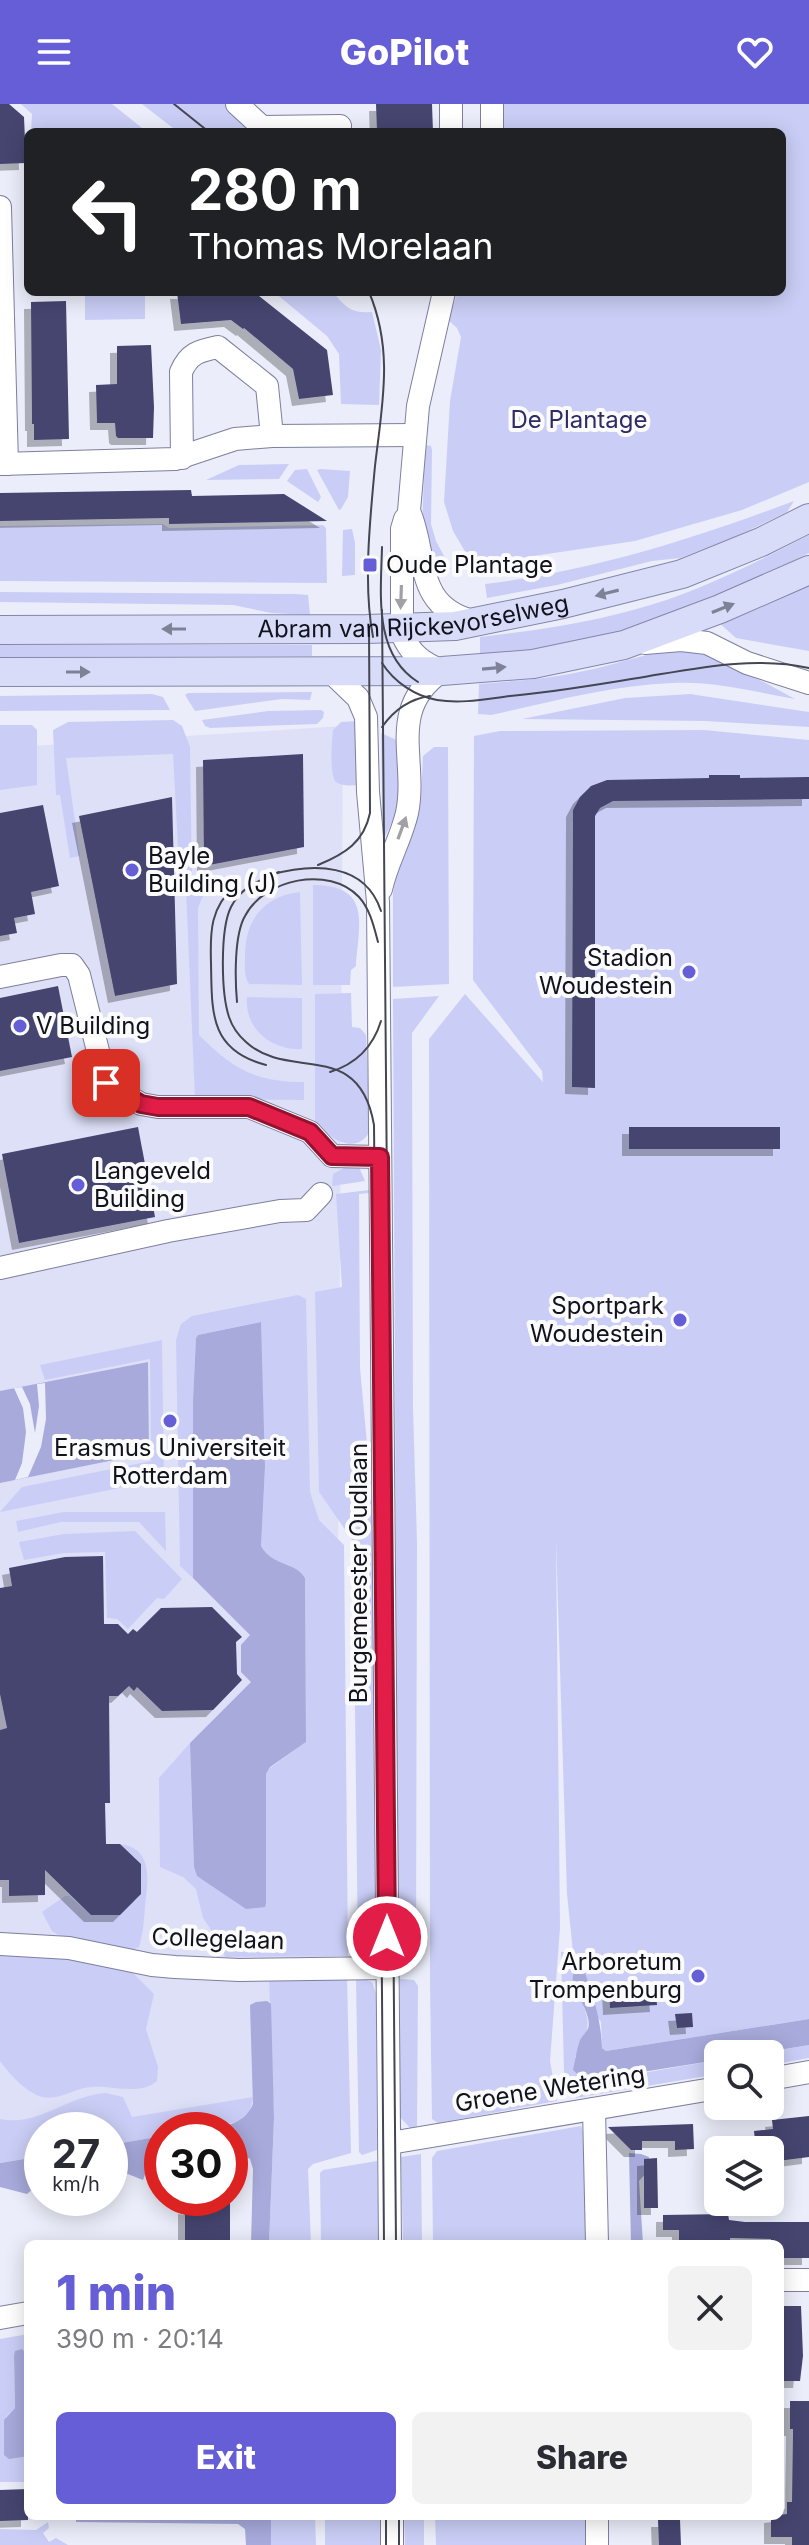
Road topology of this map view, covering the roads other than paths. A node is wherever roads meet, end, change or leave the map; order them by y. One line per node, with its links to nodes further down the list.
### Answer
1 (237, 104): 4 (street)
2 (451, 104): 5 (street)
3 (492, 104): 6 (street)
4 (340, 121)
5 (451, 128)
6 (492, 128)
7 (0, 207): 12 (street)
8 (443, 296): 9 (street)
9 (414, 435): 10 (street); 13 (street)
10 (272, 436): 11 (street); 11 (street)
11 (182, 458): 12 (street)
12 (4, 464)
13 (409, 511): 16 (street); 17 (street, one-way to 17)
14 (809, 518): 16 (main road, Abram van Rijckevorselweg, one-way to 16)
15 (809, 570): 19 (main road, Abram van Rijckevorselweg, one-way to 15)
16 (473, 621): 17 (main road, Abram van Rijckevorselweg)
17 (401, 629): 18 (main road, Abram van Rijckevorselweg, one-way to 18); 20 (street)
18 (0, 630)
19 (624, 645): 20 (main road, Abram van Rijckevorselweg, one-way to 19); 23 (street)
20 (442, 671): 22 (main road, Abram van Rijckevorselweg); 24 (street, Burgemeester Oudlaan, one-way to 20)
21 (0, 672): 22 (main road, Abram van Rijckevorselweg, one-way to 22)
22 (332, 673): 24 (street, Burgemeester Oudlaan)
23 (809, 683)
24 (378, 902): 26 (street, Burgemeester Oudlaan)
25 (0, 977): 26 (street)
26 (380, 1157): 30 (street, Burgemeester Oudlaan)
27 (321, 1194): 28 (street)
28 (0, 1268)
29 (0, 1944): 30 (street, Collegelaan)
30 (388, 1968): 35 (street, Burgemeester Oudlaan)
31 (809, 2072): 32 (street)
32 (784, 2076)
33 (704, 2090): 34 (street, Groene Wetering)
34 (594, 2109): 35 (street, Groene Wetering); 37 (street)
35 (390, 2143): 36 (street, Burgemeester Oudlaan)
36 (390, 2240)
37 (597, 2240)
38 (784, 2280): 39 (street)
39 (809, 2280)
40 (24, 2314): 41 (street)
41 (0, 2318)
42 (392, 2520): 44 (street)
43 (597, 2520): 45 (street)
44 (392, 2545)
45 (597, 2545)

